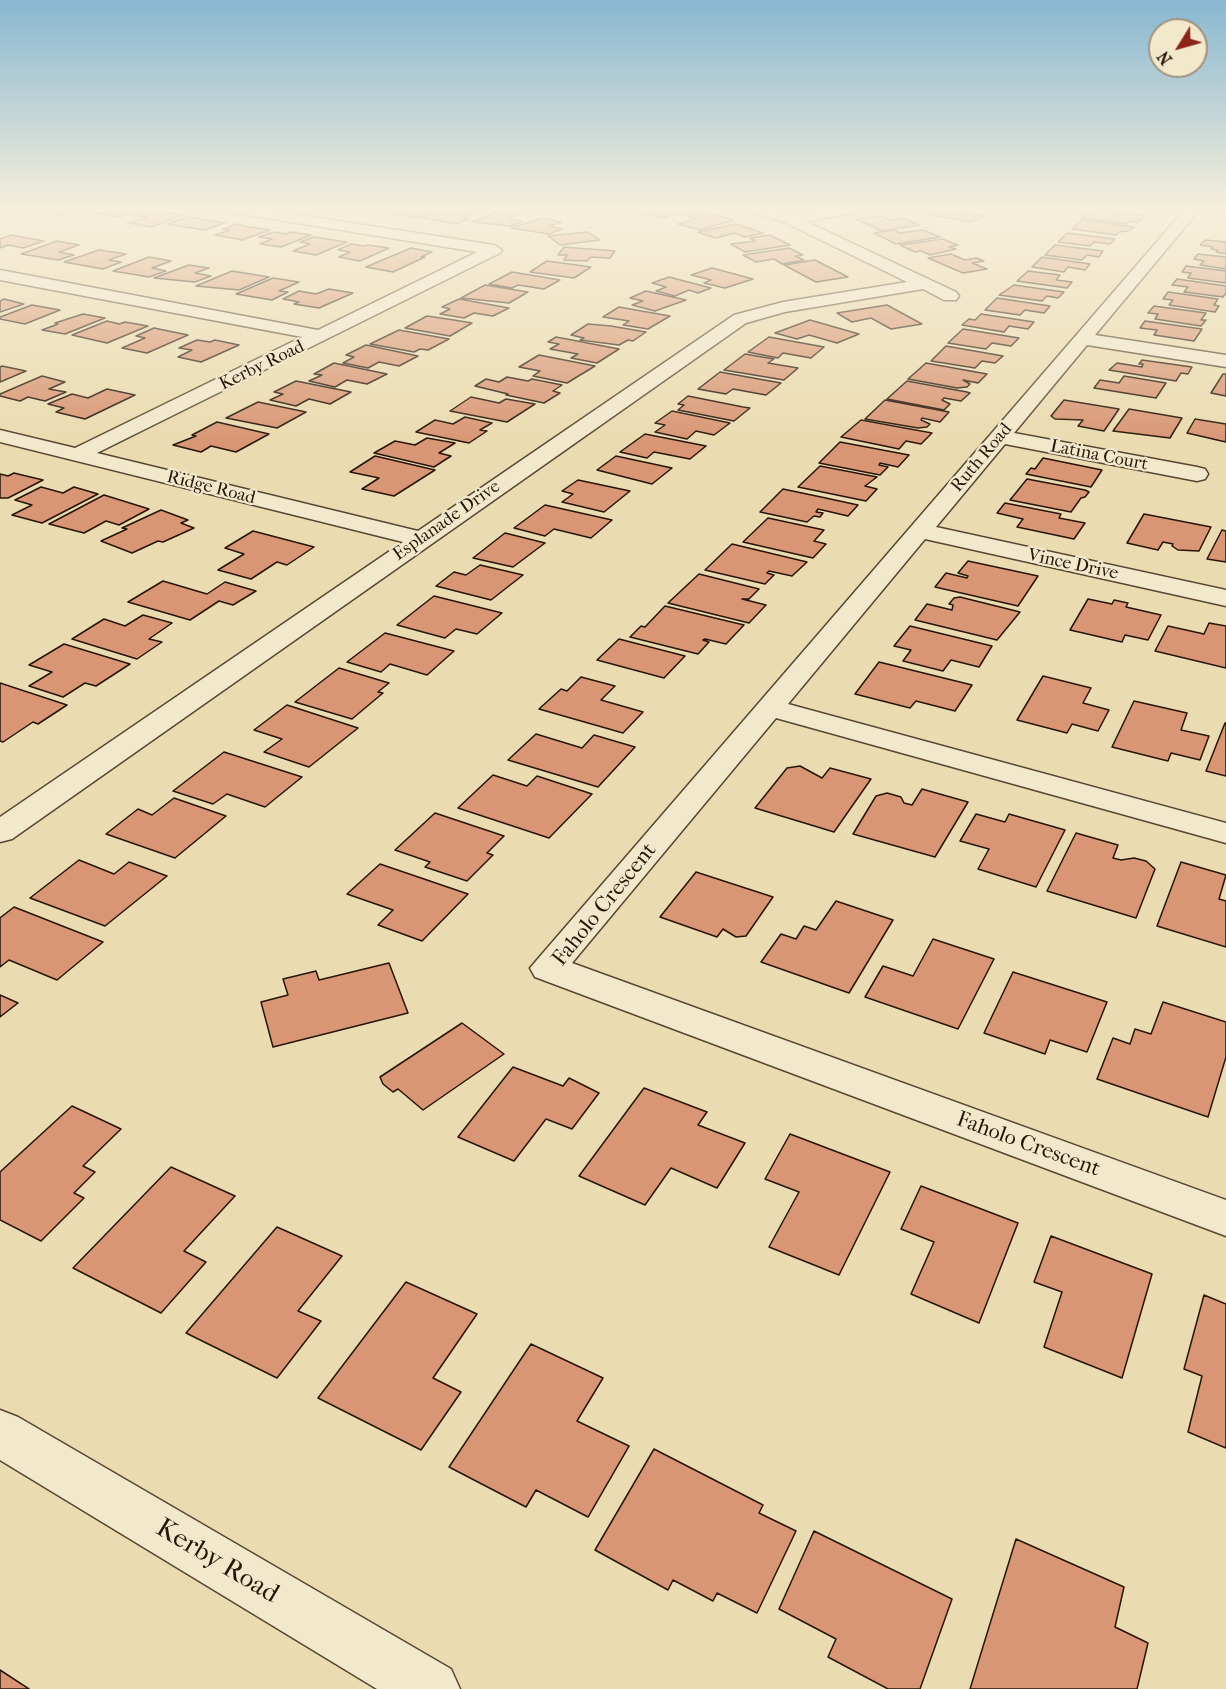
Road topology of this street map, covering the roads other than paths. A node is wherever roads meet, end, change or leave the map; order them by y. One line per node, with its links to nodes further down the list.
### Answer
1 (63, 287): 7 (street)
2 (421, 287): 7 (street, Kerby Road)
3 (908, 287): 15 (street, Esplanade Drive)
4 (931, 287): 6 (street)
5 (1127, 287): 8 (street, Ruth Road)
6 (950, 296)
7 (323, 336): 12 (street, Kerby Road)
8 (1083, 339): 9 (street); 11 (street, Ruth Road)
9 (1226, 361)
10 (0, 436): 12 (street, Ridge Road)
11 (1000, 437): 13 (street, Latina Court); 14 (street, Ruth Road)
12 (77, 455): 15 (street, Ridge Road)
13 (1197, 474)
14 (920, 531): 16 (street, Vince Drive); 17 (street, Ruth Road)
15 (421, 539): 18 (street, Esplanade Drive)
16 (1226, 598)
17 (771, 708): 19 (street); 20 (street, Faholo Crescent)
18 (0, 832)
19 (1226, 833)
20 (1226, 1218)
21 (1, 1436): 22 (street, Kerby Road)
22 (431, 1689)

